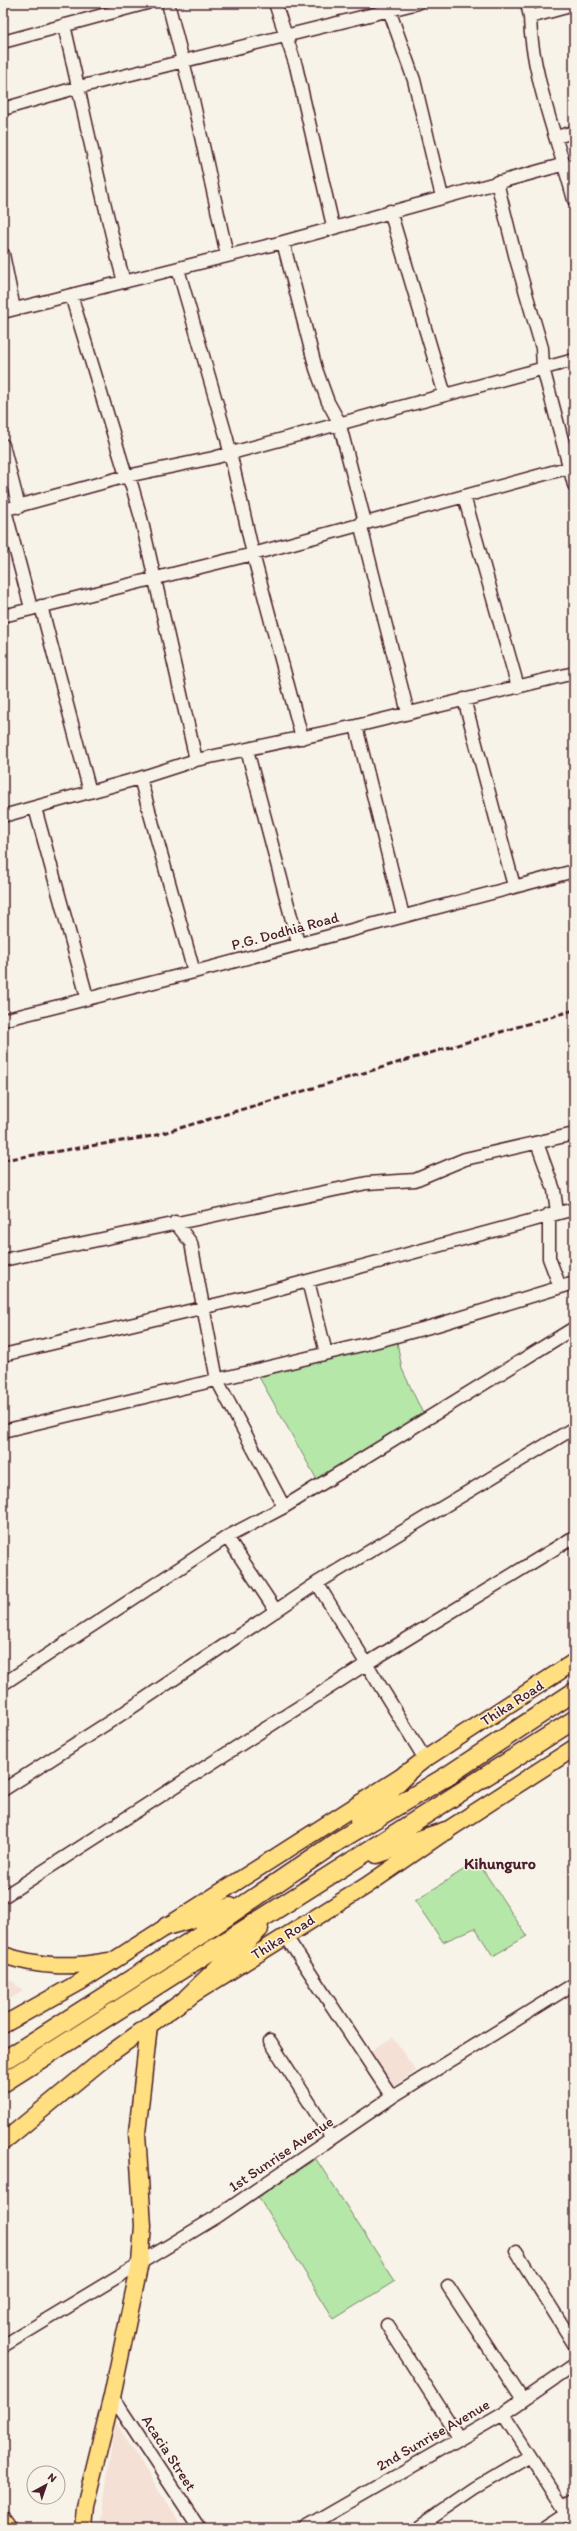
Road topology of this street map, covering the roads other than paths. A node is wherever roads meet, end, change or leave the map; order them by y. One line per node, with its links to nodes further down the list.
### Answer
1 (147, 3): 9 (street)
2 (168, 3): 12 (street)
3 (274, 3): 10 (street)
4 (418, 3): 7 (street)
5 (527, 3): 8 (street)
6 (574, 5): 8 (street)
7 (388, 7): 10 (street); 19 (street)
8 (530, 17): 16 (street)
9 (64, 25): 11 (street); 13 (street)
10 (284, 36): 12 (street); 22 (street)
11 (3, 42)
12 (185, 62): 13 (street); 25 (street)
13 (79, 87): 14 (street); 27 (street)
14 (3, 109)
15 (574, 132): 16 (street)
16 (556, 136): 17 (street)
17 (565, 164): 18 (street); 20 (street)
18 (497, 182): 19 (street); 31 (street)
19 (442, 197): 21 (street)
20 (574, 200)
21 (390, 211): 22 (street); 32 (street)
22 (333, 226): 23 (street)
23 (282, 242): 25 (street); 33 (street)
24 (3, 254): 29 (street)
25 (226, 255): 26 (street)
26 (178, 269): 27 (street); 35 (street)
27 (124, 282): 28 (street)
28 (71, 295): 29 (street); 37 (street)
29 (9, 311)
30 (574, 360): 31 (street)
31 (543, 368): 32 (street); 36 (street)
32 (445, 395): 33 (street)
33 (339, 422): 35 (street); 42 (street)
34 (3, 446): 40 (street)
35 (229, 453): 37 (street); 43 (street)
36 (572, 467): 38 (street); 39 (street)
37 (127, 476): 40 (street); 44 (street)
38 (574, 485)
39 (464, 496): 42 (street); 48 (street)
40 (20, 507): 41 (street)
41 (4, 510): 45 (street)
42 (362, 523): 43 (street); 50 (street)
43 (253, 554): 44 (street); 52 (street)
44 (153, 578): 45 (street); 54 (street)
45 (36, 607): 46 (street); 56 (street)
46 (3, 616)
47 (574, 675): 48 (street)
48 (518, 687): 49 (street)
49 (464, 699): 50 (street); 60 (street)
50 (408, 713): 51 (street)
51 (356, 726): 52 (street); 61 (street)
52 (302, 738): 53 (street)
53 (247, 750): 54 (street); 62 (street)
54 (196, 760): 55 (street)
55 (140, 778): 56 (street); 63 (street)
56 (90, 792): 57 (street)
57 (35, 808): 58 (street); 64 (street)
58 (3, 816)
59 (574, 871): 60 (street, P.G. Dodhia Road)
60 (514, 886): 61 (street, P.G. Dodhia Road)
61 (403, 916): 62 (street, P.G. Dodhia Road)
62 (298, 943): 63 (street, P.G. Dodhia Road)
63 (194, 972): 64 (street, P.G. Dodhia Road)
64 (87, 997): 65 (street, P.G. Dodhia Road)
65 (3, 1020)
66 (574, 1134): 67 (street)
67 (537, 1143): 69 (street); 70 (street)
68 (574, 1209): 69 (street)
69 (553, 1213): 72 (street); 74 (street)
70 (175, 1222): 71 (street); 75 (street)
71 (3, 1260)
72 (308, 1281): 75 (street); 77 (street)
73 (574, 1283): 74 (street)
74 (560, 1287): 77 (street)
75 (204, 1308): 78 (street); 79 (street)
76 (574, 1328): 82 (street)
77 (326, 1353): 79 (street)
78 (3, 1355)
79 (217, 1380): 81 (street); 82 (street)
80 (574, 1428): 85 (street)
81 (3, 1431)
82 (284, 1506): 83 (street)
83 (227, 1537): 86 (street); 89 (street)
84 (574, 1537): 88 (street)
85 (317, 1583): 86 (street); 88 (street)
86 (276, 1612): 95 (street)
87 (574, 1662): 93 (main road, Thika Road)
88 (366, 1664): 93 (street); 99 (street)
89 (3, 1684)
90 (574, 1692): 97 (highway, Thika Road)
91 (574, 1720): 98 (highway, Thika Road)
92 (574, 1748): 96 (main road, Thika Road)
93 (425, 1759): 94 (main road, Thika Road)
94 (407, 1773): 97 (highway); 102 (main road, Thika Road)
95 (3, 1790)
96 (446, 1831): 98 (highway); 103 (main road, Thika Road)
97 (338, 1842): 100 (highway, Thika Road)
98 (351, 1862): 101 (highway, Thika Road)
99 (3, 1897)
100 (244, 1903): 102 (highway); 111 (highway, Thika Road)
101 (279, 1908): 107 (highway); 112 (highway, Thika Road)
102 (167, 1926): 105 (main road, Thika Road)
103 (286, 1935): 107 (main road, Thika Road); 113 (street)
104 (3, 1955): 105 (main road)
105 (113, 1960): 108 (main road, Thika Road)
106 (574, 1984): 113 (street, 1st Sunrise Avenue)
107 (187, 1998): 109 (main road, Thika Road)
108 (3, 2025)
109 (149, 2026): 115 (main road, Thika Road); 117 (main road)
110 (270, 2041): 114 (street)
111 (3, 2061)
112 (3, 2083)
113 (392, 2097): 114 (street, 1st Sunrise Avenue)
114 (332, 2138): 117 (street, 1st Sunrise Avenue)
115 (3, 2142)
116 (516, 2251): 120 (street)
117 (140, 2262): 121 (street, 1st Sunrise Avenue); 123 (main road)
118 (448, 2286): 124 (street)
119 (387, 2325): 126 (street)
120 (574, 2344)
121 (3, 2346)
122 (574, 2365): 124 (street, 2nd Sunrise Avenue)
123 (112, 2396): 132 (main road); 133 (street, Acacia Street)
124 (522, 2399): 125 (street, 2nd Sunrise Avenue)
125 (503, 2414): 126 (street, 2nd Sunrise Avenue); 127 (street)
126 (460, 2439): 134 (street, 2nd Sunrise Avenue)
127 (530, 2456): 129 (street); 135 (street)
128 (574, 2499): 129 (street)
129 (568, 2519): 136 (street)
130 (3, 2521): 131 (main road)
131 (8, 2528)
132 (83, 2528)
133 (199, 2528)
134 (305, 2528)
135 (418, 2528)
136 (544, 2528)

